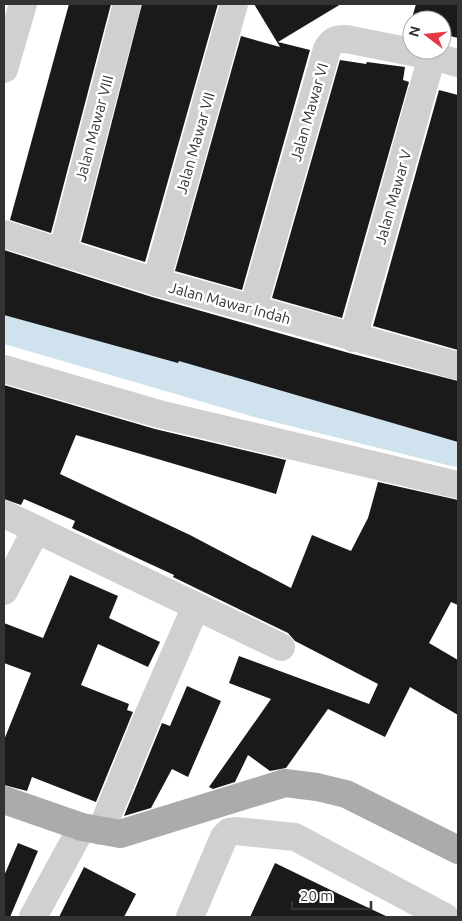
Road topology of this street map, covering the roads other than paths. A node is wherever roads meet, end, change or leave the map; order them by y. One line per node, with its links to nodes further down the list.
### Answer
1 (22, 4): 6 (street)
2 (127, 4): 8 (street, Jalan Mawar VIII)
3 (234, 4): 9 (street, Jalan Mawar VII)
4 (402, 50): 10 (street, Jalan Mawar VI)
5 (431, 60): 11 (street, Jalan Mawar V)
6 (4, 69)
7 (4, 234): 8 (street, Jalan Mawar Indah)
8 (62, 253): 9 (street, Jalan Mawar Indah)
9 (156, 282): 10 (street, Jalan Mawar Indah)
10 (253, 308): 11 (street, Jalan Mawar Indah)
11 (353, 338): 12 (street, Jalan Mawar Indah)
12 (458, 366)
13 (4, 369): 14 (street)
14 (458, 486)
15 (4, 514): 16 (street)
16 (36, 530): 17 (street); 18 (street)
17 (4, 591)
18 (196, 606): 19 (street); 21 (street)
19 (280, 647)
20 (4, 800): 21 (main road)
21 (91, 829): 22 (main road); 24 (street)
22 (458, 850)
23 (444, 916): 25 (street)
24 (33, 917)
25 (190, 917)

